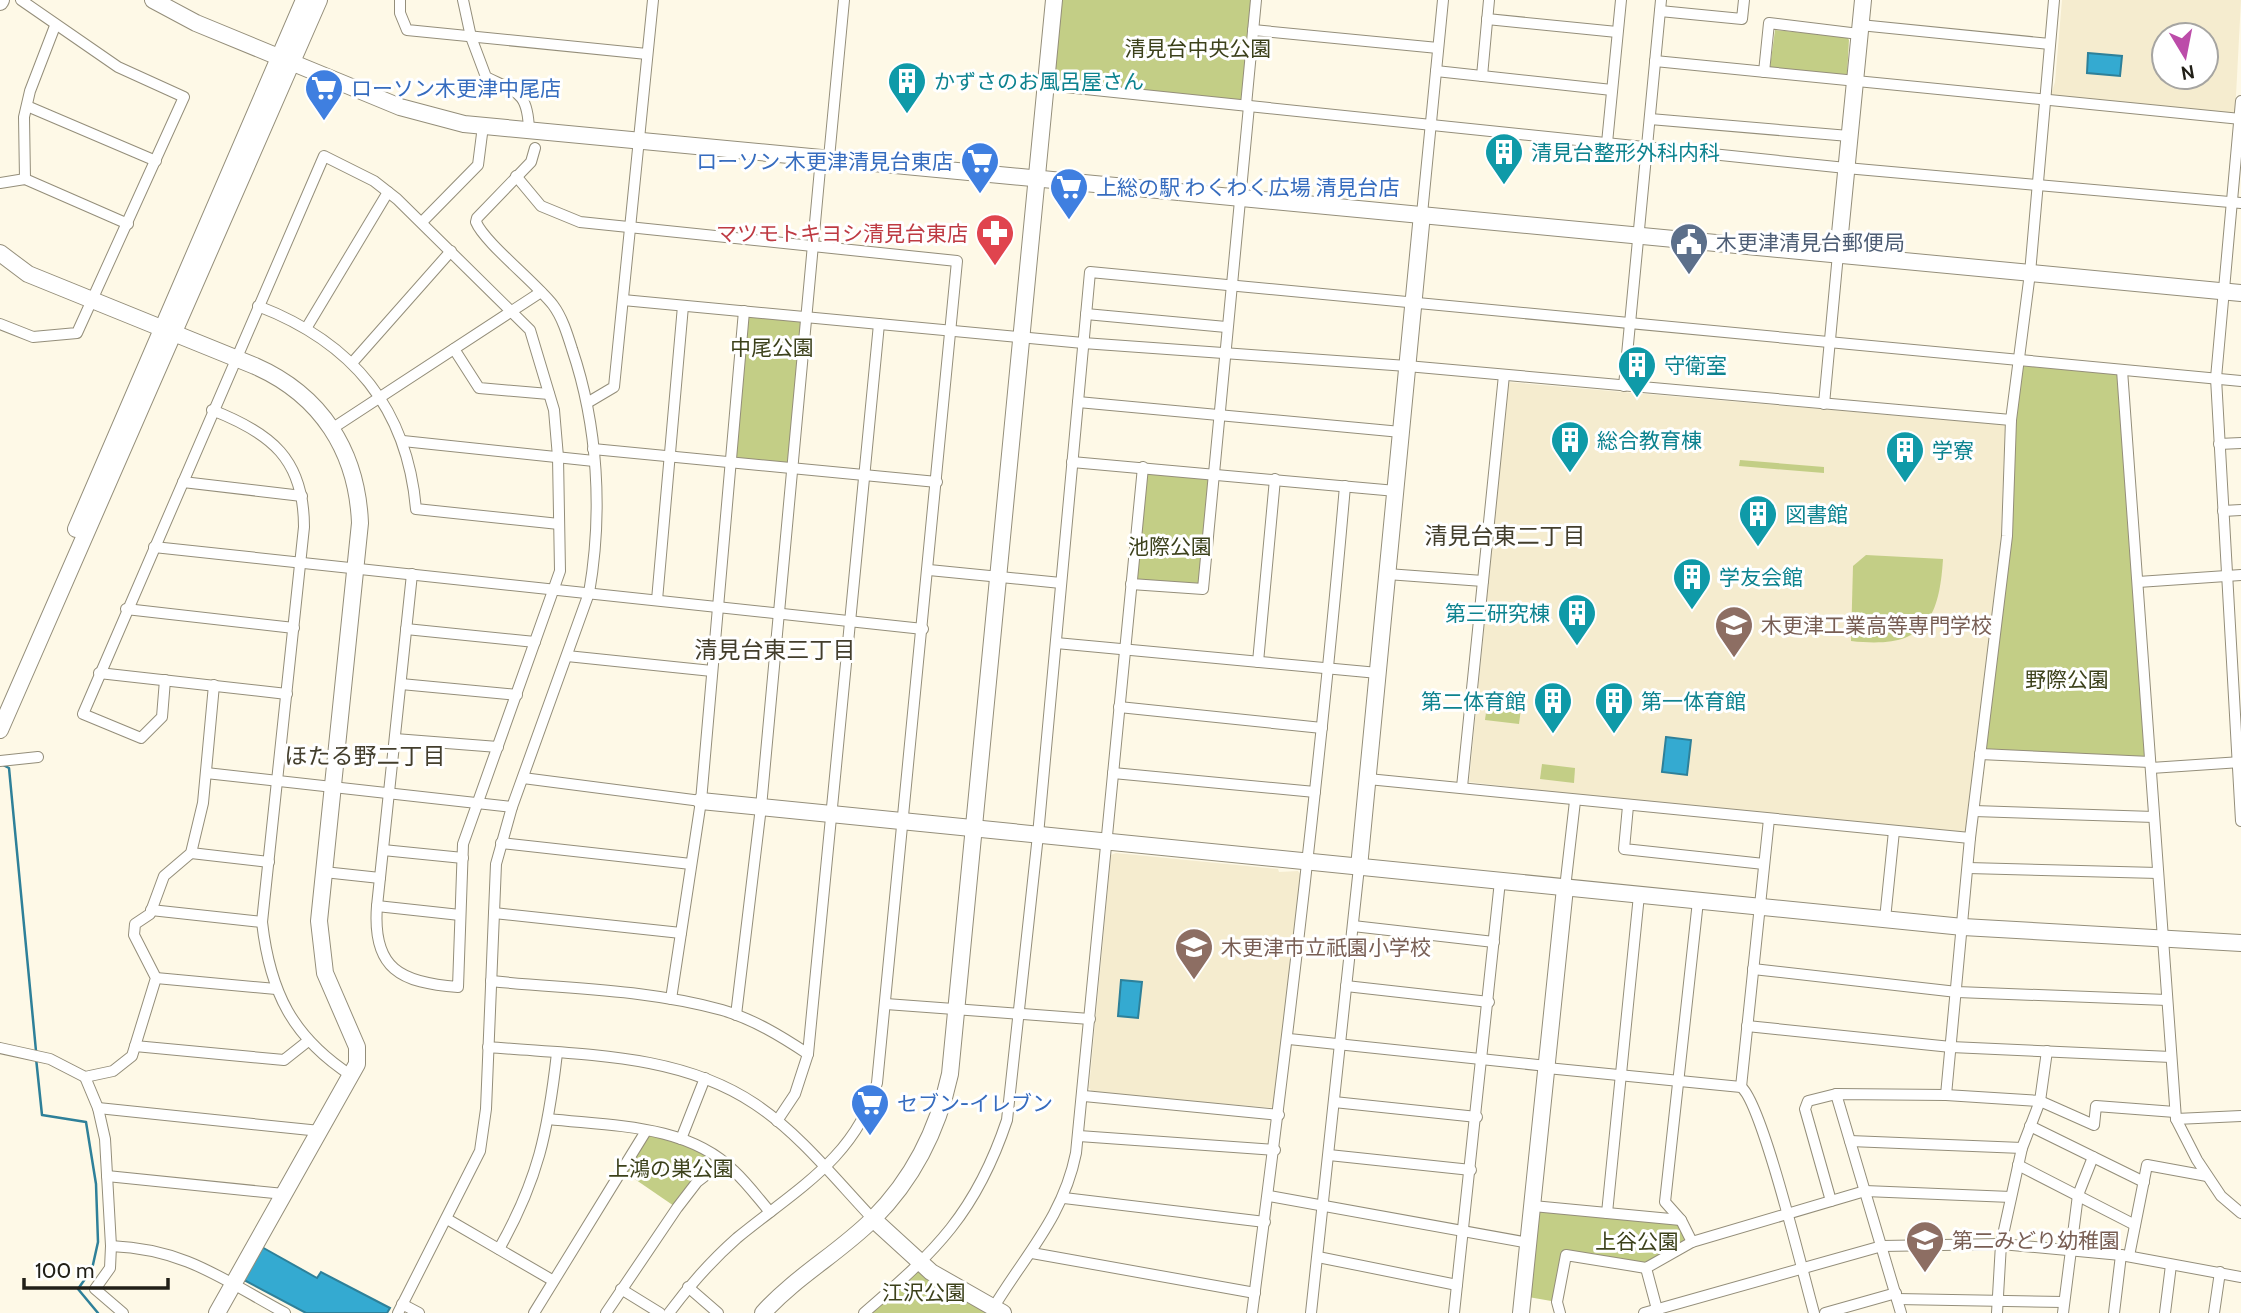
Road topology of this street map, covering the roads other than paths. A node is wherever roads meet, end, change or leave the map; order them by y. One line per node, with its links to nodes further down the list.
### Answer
1 (21, 0): 19 (street)
2 (153, 0): 27 (street)
3 (304, 0): 27 (street)
4 (318, 0): 27 (street)
5 (400, 0): 23 (street)
6 (463, 0): 23 (street)
7 (653, 0): 26 (street)
8 (844, 0): 49 (street)
9 (1054, 0): 33 (street)
10 (1256, 0): 21 (street)
11 (1443, 0): 25 (street)
12 (1489, 0): 18 (street)
13 (1620, 0): 22 (street)
14 (1744, 0): 17 (street)
15 (1863, 0): 20 (street)
16 (2054, 0): 24 (street)
17 (1660, 5): 28 (street)
18 (1487, 19): 22 (street); 31 (street)
19 (55, 26): 37 (street); 50 (street)
20 (1860, 29): 24 (street); 30 (street); 32 (street)
21 (1253, 30): 25 (street); 38 (street)
22 (1617, 32): 34 (street)
23 (471, 37): 26 (street); 43 (street)
24 (2050, 44): 35 (street)
25 (1438, 48): 29 (street)
26 (647, 54): 45 (street)
27 (285, 60): 42 (street); 89 (street)
28 (1655, 61): 30 (street); 39 (street)
29 (1436, 71): 31 (street); 41 (street)
30 (1764, 72): 32 (street)
31 (1482, 76): 34 (street)
32 (1855, 81): 35 (street); 44 (street)
33 (1047, 85): 38 (street); 53 (street)
34 (1612, 90): 46 (street)
35 (2045, 100): 40 (street); 56 (street)
36 (2241, 102): 40 (street)
37 (27, 106): 50 (street); 54 (street)
38 (1247, 106): 41 (street); 58 (street)
39 (1650, 119): 44 (street); 47 (street)
40 (2240, 119): 59 (street)
41 (1431, 125): 46 (street); 60 (street)
42 (483, 126): 43 (street); 61 (street)
43 (529, 131): 45 (street)
44 (1849, 136): 51 (street)
45 (638, 141): 49 (street); 63 (street)
46 (1607, 143): 47 (street)
47 (1647, 147): 51 (street); 64 (street)
48 (535, 148): 52 (street)
49 (825, 158): 53 (street); 65 (street)
50 (156, 161): 62 (street)
51 (1846, 168): 56 (street); 68 (street)
52 (516, 176): 63 (street); 71 (street)
53 (1036, 178): 58 (street); 90 (street)
54 (25, 179): 55 (street); 62 (street)
55 (0, 183)
56 (2038, 185): 59 (street); 69 (street)
57 (388, 192): 61 (street); 77 (street); 86 (street)
58 (1240, 197): 60 (street); 70 (street)
59 (2236, 203): 72 (street)
60 (1422, 214): 64 (street); 76 (street)
61 (422, 222): 66 (street)
62 (128, 224): 75 (street)
63 (630, 227): 65 (street); 74 (street)
64 (1640, 235): 68 (street); 83 (street)
65 (813, 246): 82 (street); 88 (street)
66 (451, 251): 79 (street); 97 (street)
67 (0, 253): 75 (street)
68 (1838, 254): 69 (street); 91 (street)
69 (2030, 273): 72 (street); 96 (street)
70 (1231, 286): 76 (street); 81 (street); 87 (street)
71 (541, 292): 79 (street); 107 (street)
72 (2223, 292): 73 (street); 101 (street)
73 (2241, 293)
74 (623, 300): 78 (street); 107 (street)
75 (93, 302): 84 (street); 89 (street)
76 (1413, 303): 83 (street); 98 (street)
77 (258, 306): 86 (street); 95 (street)
78 (683, 306): 80 (street); 119 (street)
79 (512, 311): 93 (street); 104 (street)
80 (744, 311): 82 (street); 122 (street)
81 (1086, 314): 87 (street); 92 (street)
82 (806, 317): 85 (street); 124 (street)
83 (1631, 323): 91 (street); 103 (street)
84 (0, 324)
85 (879, 324): 88 (street); 126 (street)
86 (307, 327): 97 (street)
87 (1226, 327): 94 (street)
88 (951, 331): 90 (street); 129 (street)
89 (167, 332): 95 (street); 174 (street); 177 (street)
90 (1021, 337): 92 (street); 144 (street)
91 (1830, 342): 96 (street); 108 (street)
92 (1083, 343): 94 (street); 106 (street)
93 (454, 349): 104 (street); 105 (street)
94 (1224, 353): 98 (street); 110 (street)
95 (235, 360): 109 (street); 112 (street)
96 (2019, 360): 99 (street); 111 (street)
97 (352, 363): 105 (street)
98 (1407, 366): 100 (street); 113 (street)
99 (2122, 370): 101 (street); 146 (street)
100 (1504, 375): 103 (street); 145 (street)
101 (2216, 379): 102 (street); 116 (street)
102 (2241, 381)
103 (1624, 386): 108 (street)
104 (549, 394): 118 (street)
105 (380, 397): 112 (street); 114 (street)
106 (1078, 402): 110 (street); 121 (street)
107 (587, 403): 117 (street)
108 (1824, 404): 111 (street)
109 (212, 410): 128 (street); 132 (street)
110 (1218, 415): 113 (street); 125 (street)
111 (2011, 420): 180 (street)
112 (333, 428): 138 (street)
113 (1401, 432): 131 (street)
114 (403, 441): 118 (street); 135 (street)
115 (2241, 443): 116 (street)
116 (2219, 444): 134 (street)
117 (593, 449): 119 (street); 120 (street)
118 (558, 457): 120 (street); 135 (street)
119 (670, 457): 122 (street); 151 (street)
120 (594, 461): 150 (street)
121 (1072, 462): 123 (street); 147 (street)
122 (731, 463): 124 (street); 152 (street)
123 (1143, 467): 125 (street); 148 (street)
124 (792, 469): 126 (street); 154 (street)
125 (1212, 474): 127 (street); 148 (street)
126 (864, 476): 129 (street); 155 (street)
127 (1275, 480): 130 (street); 163 (street)
128 (183, 482): 132 (street); 136 (street)
129 (937, 482): 139 (street)
130 (1345, 486): 131 (street); 164 (street)
131 (1395, 491): 141 (street)
132 (302, 496): 137 (street)
133 (2241, 510): 134 (street)
134 (2223, 511): 143 (street)
135 (559, 524): 149 (street)
136 (154, 547): 137 (street); 153 (street)
137 (300, 562): 138 (street); 156 (street)
138 (355, 568): 140 (street); 190 (street)
139 (929, 570): 144 (street); 158 (street)
140 (412, 574): 149 (street); 157 (street)
141 (1387, 575): 145 (street); 168 (street)
142 (2241, 575): 143 (street)
143 (2227, 576): 146 (street); 165 (street)
144 (999, 577): 147 (street); 206 (street)
145 (1483, 581): 191 (street)
146 (2138, 582): 184 (street)
147 (1061, 583): 160 (street)
148 (1131, 584): 161 (street)
149 (554, 589): 150 (street); 159 (street)
150 (589, 593): 151 (street); 162 (street)
151 (657, 600): 152 (street)
152 (718, 607): 154 (street); 166 (street)
153 (127, 609): 156 (street); 167 (street)
154 (779, 613): 155 (street); 199 (street)
155 (850, 621): 158 (street); 201 (street)
156 (294, 628): 172 (street)
157 (406, 629): 159 (street); 170 (street)
158 (923, 629): 205 (street)
159 (535, 642): 173 (street)
160 (1056, 643): 161 (street); 208 (street)
161 (1125, 650): 163 (street); 175 (street)
162 (567, 656): 166 (street); 187 (street)
163 (1258, 662): 164 (street)
164 (1329, 668): 168 (street); 176 (street)
165 (2237, 670): 183 (street)
166 (712, 671): 194 (street)
167 (99, 673): 169 (street); 169 (street)
168 (1378, 673): 188 (street)
169 (165, 680): 171 (street)
170 (401, 684): 173 (street); 178 (street)
171 (214, 685): 172 (street); 185 (street)
172 (287, 694): 189 (street)
173 (517, 695): 179 (street)
174 (0, 705)
175 (1119, 707): 176 (street); 186 (street)
176 (1322, 728): 192 (street)
177 (0, 730)
178 (395, 739): 179 (street); 193 (street)
179 (498, 747): 196 (street)
180 (1980, 754): 184 (street); 200 (street)
181 (37, 757): 182 (street)
182 (0, 761)
183 (2239, 762): 184 (street); 204 (street)
184 (2151, 765): 202 (street)
185 (206, 773): 189 (street); 213 (street)
186 (1113, 773): 192 (street); 210 (street)
187 (523, 778): 194 (street); 198 (street)
188 (1368, 779): 191 (street); 219 (street)
189 (278, 781): 190 (street); 215 (street)
190 (334, 787): 193 (street); 221 (street)
191 (1462, 787): 195 (street)
192 (1315, 792): 216 (street)
193 (389, 793): 196 (street); 212 (street)
194 (701, 801): 199 (street); 217 (street)
195 (1575, 801): 197 (street); 225 (street)
196 (478, 803): 198 (street); 214 (street)
197 (1628, 806): 203 (street); 218 (street)
198 (512, 807): 211 (street)
199 (761, 807): 201 (street); 253 (street)
200 (1974, 811): 202 (street); 209 (street)
201 (832, 814): 205 (street); 265 (street)
202 (2154, 817): 222 (street)
203 (1769, 819): 207 (street); 218 (street)
204 (2241, 821)
205 (904, 822): 206 (street); 250 (street)
206 (975, 829): 208 (street); 251 (street)
207 (1894, 831): 209 (street); 233 (street)
208 (1038, 835): 210 (street); 252 (street)
209 (1970, 838): 220 (street)
210 (1107, 842): 216 (street); 254 (street)
211 (501, 843): 217 (street); 231 (street)
212 (383, 850): 214 (street); 223 (street)
213 (191, 853): 215 (street); 230 (street)
214 (463, 858): 232 (street)
215 (269, 862): 234 (street)
216 (1307, 862): 219 (street); 256 (street)
217 (691, 864): 237 (street)
218 (1764, 864): 229 (street)
219 (1359, 867): 224 (street); 235 (street)
220 (1968, 868): 222 (street); 236 (street)
221 (324, 872): 223 (street); 269 (street)
222 (2158, 873): 238 (street)
223 (380, 878): 228 (street)
224 (1500, 881): 225 (street); 239 (street)
225 (1565, 888): 226 (street); 268 (street)
226 (1639, 895): 227 (street); 270 (street)
227 (1698, 901): 229 (street); 273 (street)
228 (377, 906): 232 (street); 232 (street)
229 (1760, 907): 233 (street); 241 (street)
230 (151, 910): 234 (street); 242 (street)
231 (494, 913): 237 (street); 243 (street)
232 (460, 915)
233 (1885, 919): 236 (street)
234 (262, 922): 245 (street)
235 (1353, 926): 239 (street); 244 (street)
236 (1964, 927): 238 (street); 246 (street)
237 (681, 933): 247 (street)
238 (2163, 939): 240 (street); 248 (street)
239 (1494, 942): 249 (street)
240 (2241, 943)
241 (1753, 969): 246 (street); 255 (street)
242 (156, 978): 245 (street); 259 (street)
243 (491, 981): 247 (street); 260 (street)
244 (1346, 986): 249 (street); 258 (street)
245 (276, 989): 257 (street)
246 (1957, 992): 248 (street); 261 (street)
247 (671, 999): 253 (street)
248 (2167, 1000): 266 (street)
249 (1489, 1002): 267 (street)
250 (886, 1004): 251 (street); 299 (street)
251 (958, 1009): 252 (street); 320 (street)
252 (1020, 1014): 254 (street); 335 (street)
253 (736, 1015): 265 (street)
254 (1090, 1019): 277 (street)
255 (1747, 1026): 261 (street); 274 (street)
256 (1289, 1039): 258 (street); 281 (street)
257 (308, 1041): 259 (street); 269 (street)
258 (1340, 1044): 267 (street); 279 (street)
259 (135, 1045): 271 (street)
260 (488, 1047): 264 (street); 319 (street)
261 (1951, 1047): 263 (street); 276 (street)
262 (0, 1048): 271 (street)
263 (2047, 1051): 266 (street); 278 (street)
264 (557, 1053): 272 (street); 285 (street)
265 (808, 1054): 286 (street)
266 (2171, 1057): 282 (street)
267 (1483, 1059): 268 (street); 284 (street)
268 (1547, 1067): 270 (street); 313 (street)
269 (352, 1076): 289 (street)
270 (1620, 1076): 273 (street); 315 (street)
271 (85, 1077): 280 (street)
272 (705, 1078): 286 (street); 291 (street)
273 (1679, 1082): 274 (street); 311 (street)
274 (1741, 1087): 317 (street)
275 (1836, 1094): 276 (street); 292 (street); 310 (street)
276 (1946, 1095): 278 (street)
277 (1084, 1096): 281 (street); 290 (street)
278 (2040, 1101): 282 (street); 287 (street)
279 (1334, 1102): 284 (street); 295 (street)
280 (98, 1108): 289 (street); 301 (street)
281 (1279, 1115): 294 (street)
282 (2175, 1116): 283 (street); 302 (street)
283 (2241, 1116)
284 (1477, 1117): 300 (street)
285 (549, 1119): 288 (street); 330 (street)
286 (777, 1121): 299 (street)
287 (2030, 1126): 293 (street); 296 (street)
288 (646, 1130): 291 (street); 341 (street)
289 (320, 1131): 305 (street)
290 (1079, 1136): 294 (street); 309 (street)
291 (681, 1139): 297 (street)
292 (1850, 1141): 293 (street); 304 (street)
293 (2022, 1148): 298 (street)
294 (1275, 1150): 307 (street)
295 (1329, 1155): 300 (street); 312 (street)
296 (2094, 1157): 303 (street); 306 (street)
297 (723, 1162): 314 (street); 345 (street)
298 (2018, 1165): 306 (street); 308 (street)
299 (824, 1168): 314 (street); 320 (street)
300 (1471, 1170): 324 (street)
301 (107, 1176): 305 (street); 328 (street)
302 (2207, 1176): 303 (street); 316 (street)
303 (2144, 1182): 323 (street)
304 (1866, 1191): 308 (street); 310 (street); 329 (street)
305 (285, 1194): 342 (street)
306 (2078, 1195): 323 (street); 331 (street)
307 (1269, 1196): 312 (street); 322 (street)
308 (2011, 1197): 327 (street)
309 (1064, 1198): 322 (street); 332 (street)
310 (1831, 1200): 317 (street)
311 (1665, 1202): 318 (street); 321 (street)
312 (1323, 1206): 324 (street); 334 (street)
313 (1533, 1206): 315 (street); 326 (street)
314 (770, 1212): 344 (street)
315 (1607, 1213): 318 (street)
316 (2241, 1213)
317 (1786, 1214): 325 (street); 338 (street)
318 (1662, 1218): 321 (street)
319 (447, 1219): 330 (street); 351 (street)
320 (873, 1219): 335 (street); 363 (street)
321 (1681, 1220): 325 (street)
322 (1265, 1222): 346 (street)
323 (2135, 1224): 333 (street)
324 (1464, 1231): 326 (street); 343 (street)
325 (1692, 1242): 337 (street)
326 (1529, 1243): 368 (street)
327 (2001, 1244): 329 (street); 331 (street); 349 (street)
328 (111, 1246): 342 (street); 354 (street)
329 (1882, 1246): 338 (street); 347 (street)
330 (499, 1250): 341 (street)
331 (2069, 1250): 333 (street); 350 (street)
332 (1032, 1253): 346 (street); 352 (street)
333 (2125, 1256): 336 (street); 376 (street)
334 (1318, 1257): 343 (street); 366 (street)
335 (921, 1264): 352 (street); 364 (street)
336 (2171, 1265): 339 (street); 377 (street)
337 (1646, 1268): 353 (street); 369 (street)
338 (1801, 1268): 353 (street); 371 (street)
339 (2220, 1272): 340 (street); 378 (street)
340 (2241, 1277)
341 (552, 1280): 358 (street)
342 (233, 1285): 355 (street); 356 (street)
343 (1457, 1285): 367 (street)
344 (688, 1287): 361 (street); 362 (street)
345 (621, 1289): 359 (street); 360 (street)
346 (1255, 1293): 365 (street)
347 (1897, 1296): 348 (street); 372 (street); 373 (street)
348 (1951, 1299): 349 (street); 374 (street)
349 (1996, 1299): 350 (street); 375 (street)
350 (2063, 1308)
351 (400, 1309): 357 (street)
352 (995, 1311)
353 (1658, 1311): 370 (street)
354 (123, 1313)
355 (217, 1313)
356 (285, 1313)
357 (419, 1313)
358 (534, 1313)
359 (606, 1313)
360 (660, 1313)
361 (669, 1313)
362 (718, 1313)
363 (763, 1313)
364 (864, 1313)
365 (1252, 1313)
366 (1311, 1313)
367 (1454, 1313)
368 (1521, 1313)
369 (1560, 1313)
370 (1644, 1313)
371 (1814, 1313)
372 (1825, 1313)
373 (1901, 1313)
374 (1952, 1313)
375 (1997, 1313)
376 (2114, 1313)
377 (2165, 1313)
378 (2214, 1313)

